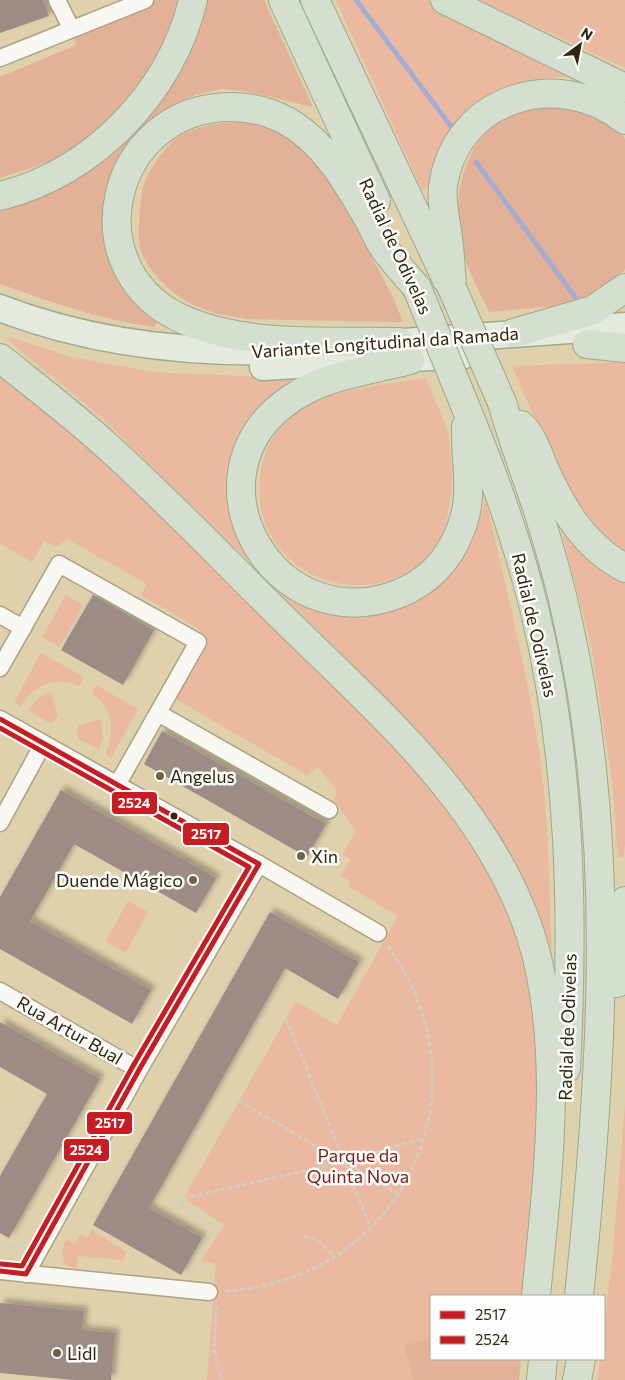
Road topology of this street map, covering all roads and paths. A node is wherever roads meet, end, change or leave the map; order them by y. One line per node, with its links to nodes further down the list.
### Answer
1 (58, 0): 7 (street)
2 (145, 0): 7 (street)
3 (193, 0): 11 (highway)
4 (283, 0): 12 (highway, Radial de Odivelas)
5 (315, 0): 13 (highway, Radial de Odivelas)
6 (445, 0): 9 (highway)
7 (70, 28): 8 (street)
8 (0, 58)
9 (625, 88)
10 (625, 120): 13 (highway)
11 (0, 196)
12 (417, 288): 22 (highway); 25 (highway, Radial de Odivelas, bridge)
13 (452, 288): 24 (highway, Radial de Odivelas, bridge)
14 (625, 288): 18 (highway)
15 (0, 308): 22 (main road, Variante Longitudinal da Ramada)
16 (0, 325): 22 (main road, Variante Longitudinal da Ramada)
17 (625, 326): 18 (main road, Variante Longitudinal da Ramada)
18 (514, 333): 22 (main road, Variante Longitudinal da Ramada)
19 (625, 342): 20 (main road, Variante Longitudinal da Ramada)
20 (587, 344): 21 (highway); 22 (main road, Variante Longitudinal da Ramada)
21 (625, 348)
22 (405, 351): 25 (highway)
23 (0, 358): 57 (highway)
24 (503, 405): 26 (highway); 59 (highway, Radial de Odivelas)
25 (466, 408): 58 (highway, Radial de Odivelas)
26 (625, 568)
27 (0, 615): 28 (street)
28 (23, 628): 29 (street); 30 (street)
29 (0, 668)
30 (158, 713): 33 (street); 34 (street)
31 (0, 719): 32 (street)
32 (43, 744): 33 (street); 35 (street)
33 (117, 786): 36 (street)
34 (329, 810)
35 (0, 822)
36 (259, 864): 38 (street); 41 (street)
37 (625, 901): 60 (highway)
38 (378, 933): 45 (path)
39 (0, 991): 41 (street, Rua Artur Bual)
40 (286, 1018): 46 (path)
41 (139, 1070): 51 (street)
42 (239, 1101): 46 (path)
43 (0, 1111): 44 (path)
44 (6, 1114)
45 (424, 1138): 46 (path); 47 (path)
46 (344, 1162): 47 (path); 48 (path); 55 (path)
47 (398, 1194): 48 (path)
48 (371, 1228): 52 (path)
49 (304, 1236): 52 (path)
50 (0, 1245): 51 (path)
51 (38, 1250): 54 (street)
52 (335, 1257): 56 (path)
53 (0, 1271): 54 (street)
54 (26, 1274): 55 (street)
55 (182, 1289): 56 (street)
56 (214, 1292): 65 (path)
57 (536, 1295)
58 (548, 1295)
59 (579, 1295)
60 (592, 1295)
61 (530, 1360): 66 (highway)
62 (543, 1360): 67 (highway)
63 (573, 1360): 68 (highway)
64 (581, 1360): 69 (highway)
65 (221, 1380)
66 (528, 1380)
67 (541, 1380)
68 (571, 1380)
69 (577, 1380)

